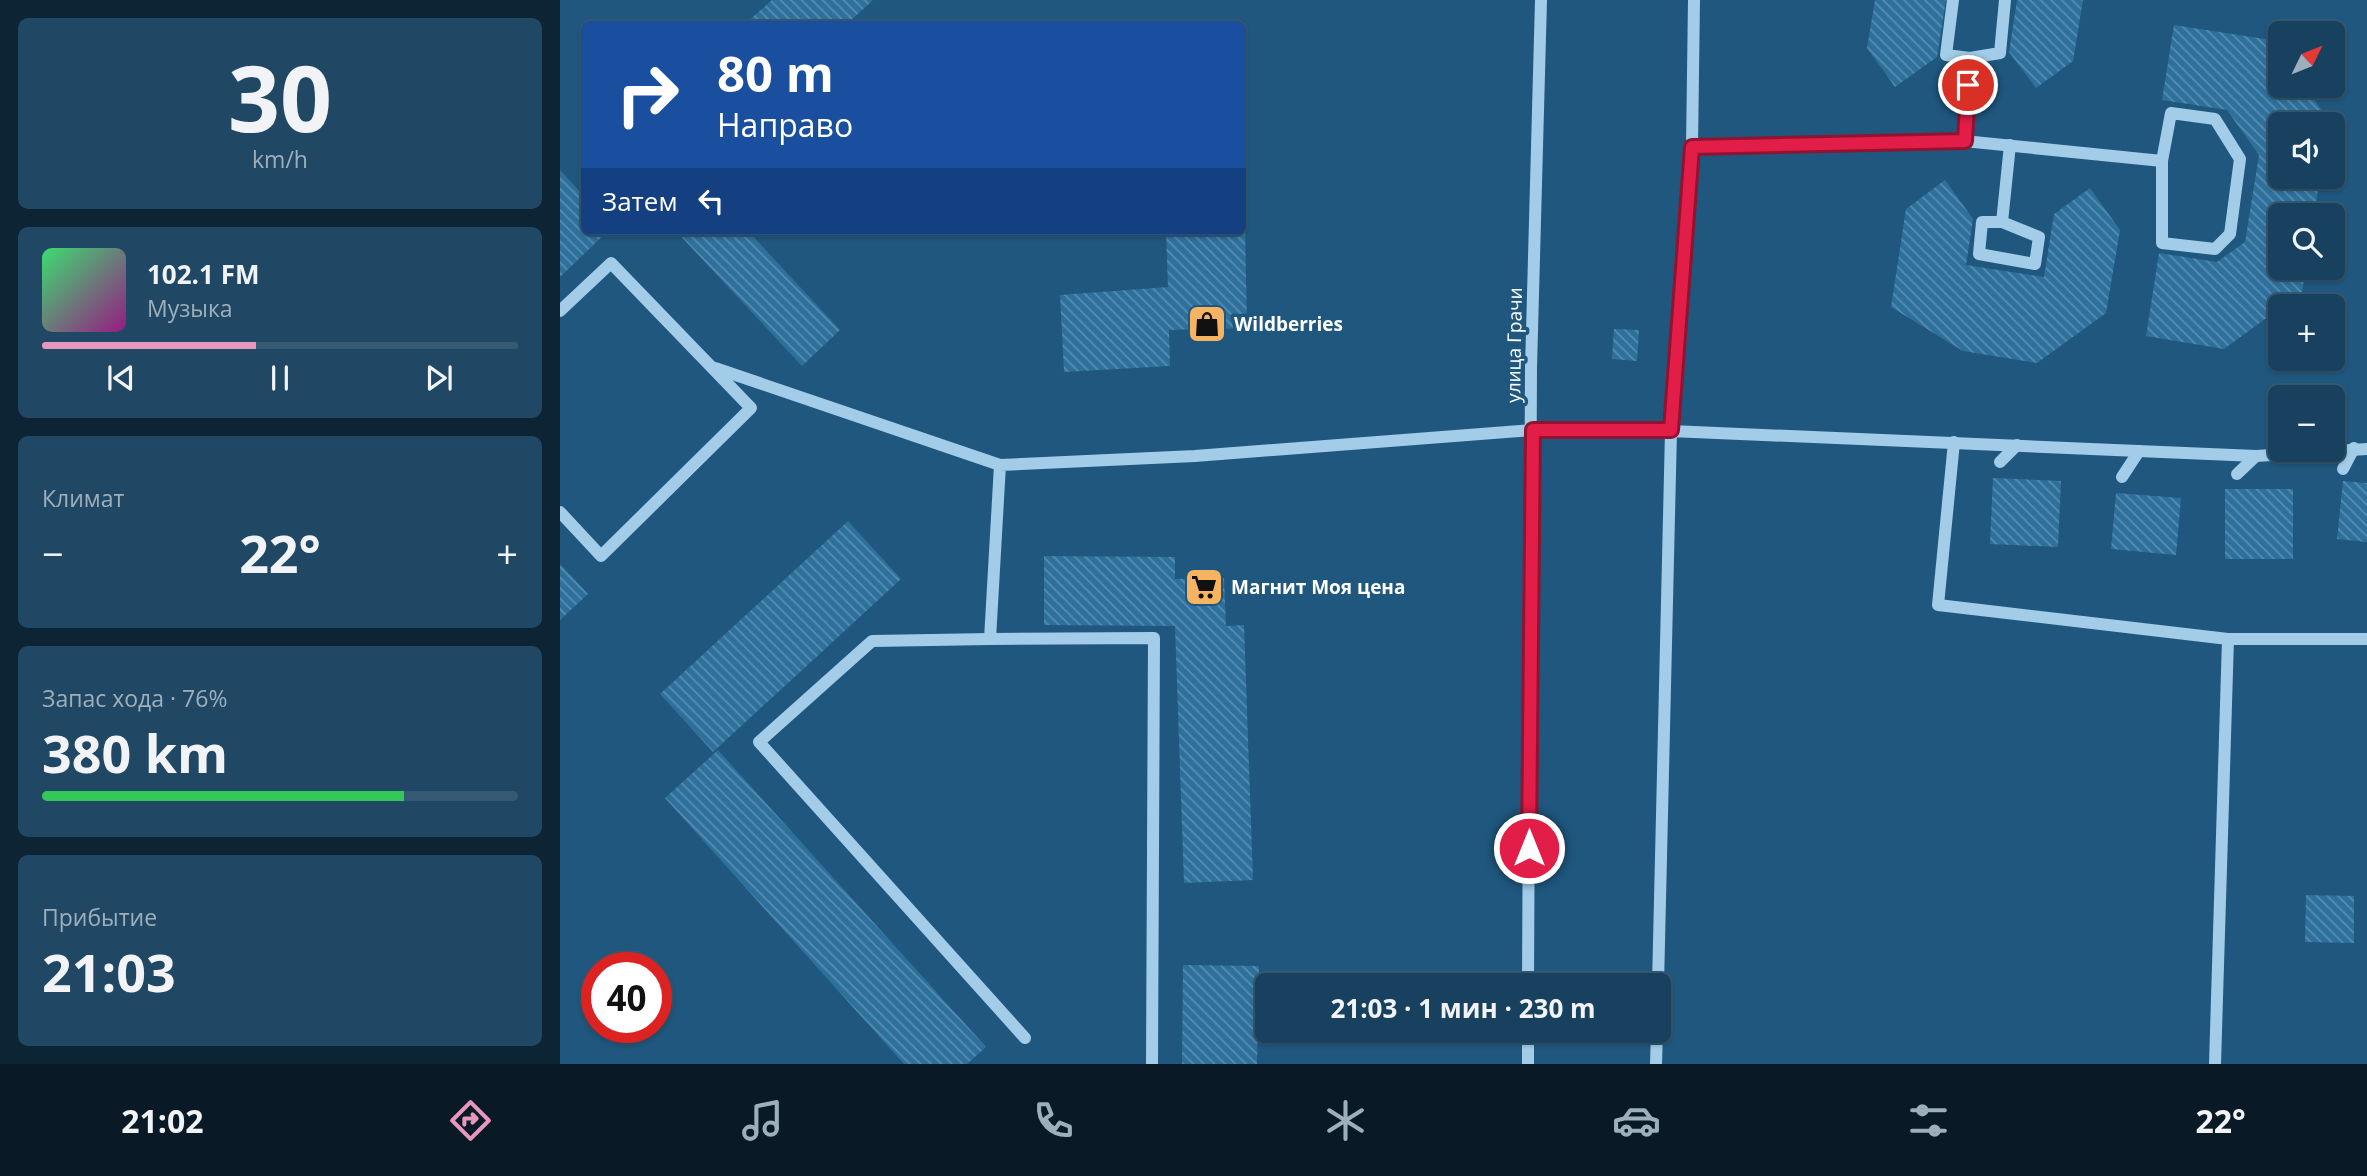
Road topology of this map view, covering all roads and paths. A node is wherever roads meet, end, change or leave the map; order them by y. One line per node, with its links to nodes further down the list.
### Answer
1 (1541, 0): 13 (street, улица Грачи)
2 (1694, 0): 8 (street)
3 (1953, 0): 5 (street)
4 (2005, 0): 5 (street)
5 (1970, 58): 6 (street)
6 (1965, 141): 7 (street); 8 (street)
7 (2010, 145): 9 (street); 10 (street)
8 (1692, 147): 14 (street)
9 (2162, 160): 9 (street)
10 (2002, 222): 10 (street)
11 (560, 311): 12 (street)
12 (712, 367): 21 (street); 25 (street)
13 (1533, 430): 14 (street); 21 (street); 29 (street, улица Грачи)
14 (1671, 430): 15 (street); 30 (street)
15 (1954, 442): 16 (street); 27 (street)
16 (2017, 445): 18 (street); 20 (street)
17 (2360, 449): 19 (street); 22 (street)
18 (2139, 451): 19 (street); 24 (street)
19 (2256, 456): 23 (street)
20 (2000, 463)
21 (1000, 465): 26 (street)
22 (2343, 469)
23 (2237, 474)
24 (2122, 477)
25 (560, 512)
26 (990, 639): 31 (street); 34 (street)
27 (2228, 639): 28 (street); 37 (street)
28 (2367, 639)
29 (1528, 973)
30 (1658, 973)
31 (1025, 1038)
32 (1528, 1043): 35 (street)
33 (1657, 1043): 36 (street)
34 (1152, 1064)
35 (1528, 1064)
36 (1656, 1064)
37 (2216, 1064)

